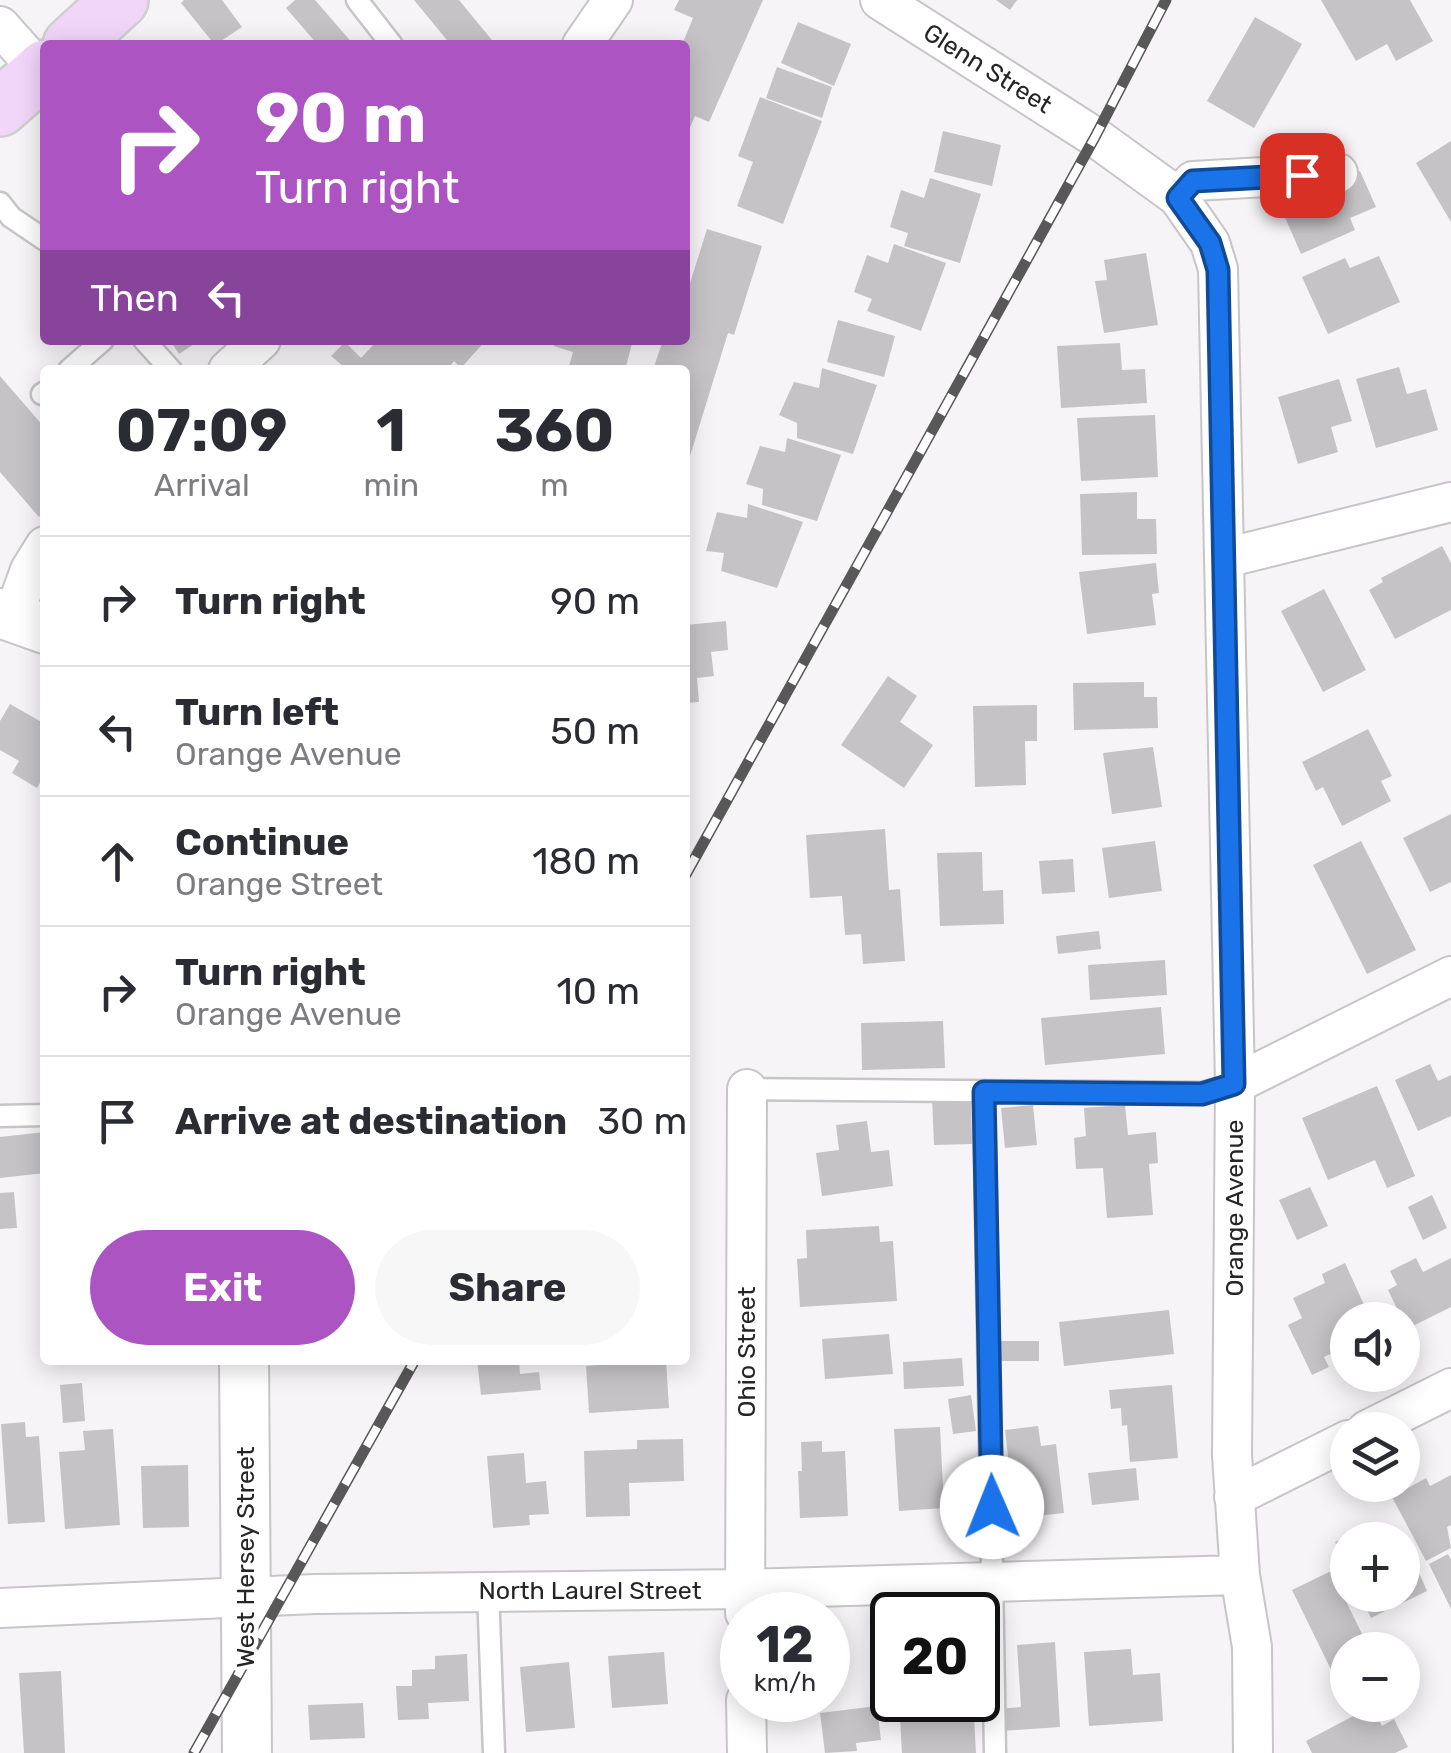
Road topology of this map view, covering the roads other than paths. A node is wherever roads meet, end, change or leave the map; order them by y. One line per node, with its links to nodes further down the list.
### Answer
1 (357, 0): 6 (lane)
2 (613, 0): 7 (street)
3 (880, 0): 11 (street, Glenn Street)
4 (0, 26): 5 (street)
5 (59, 40)
6 (388, 40)
7 (585, 40)
8 (40, 74): 9 (main road)
9 (0, 108)
10 (1338, 173): 11 (street)
11 (1178, 198): 14 (street, Glenn Street)
12 (4, 216): 13 (lane)
13 (40, 237)
14 (1210, 243): 23 (street, Orange Avenue)
15 (97, 345): 18 (lane)
16 (148, 345): 19 (lane)
17 (256, 345): 20 (street)
18 (75, 365)
19 (166, 365)
20 (234, 365)
21 (1451, 502): 23 (street)
22 (40, 554): 24 (street)
23 (1225, 558): 26 (street, Orange Avenue)
24 (19, 620)
25 (1451, 976): 26 (street)
26 (1234, 1084): 28 (lane); 35 (street, Orange Avenue)
27 (746, 1089): 28 (lane); 39 (street, Ohio Street)
28 (984, 1092): 37 (lane)
29 (40, 1115): 30 (lane)
30 (0, 1116)
31 (244, 1365): 41 (street, West Hersey Street)
32 (1451, 1388): 33 (street)
33 (1403, 1412)
34 (1330, 1449): 35 (street)
35 (1234, 1497): 36 (street, Orange Avenue)
36 (1240, 1575): 37 (street, North Laurel Street); 49 (street, Orange Avenue)
37 (993, 1582): 40 (street, North Laurel Street); 48 (lane)
38 (488, 1590): 41 (street, North Laurel Street); 42 (street, North Laurel Street); 46 (lane)
39 (745, 1592)
40 (850, 1594)
41 (244, 1598): 43 (street, North Laurel Street); 45 (street, West Hersey Street)
42 (720, 1601)
43 (0, 1608)
44 (746, 1722): 47 (street)
45 (247, 1753)
46 (494, 1753)
47 (747, 1753)
48 (995, 1753)
49 (1253, 1753)

